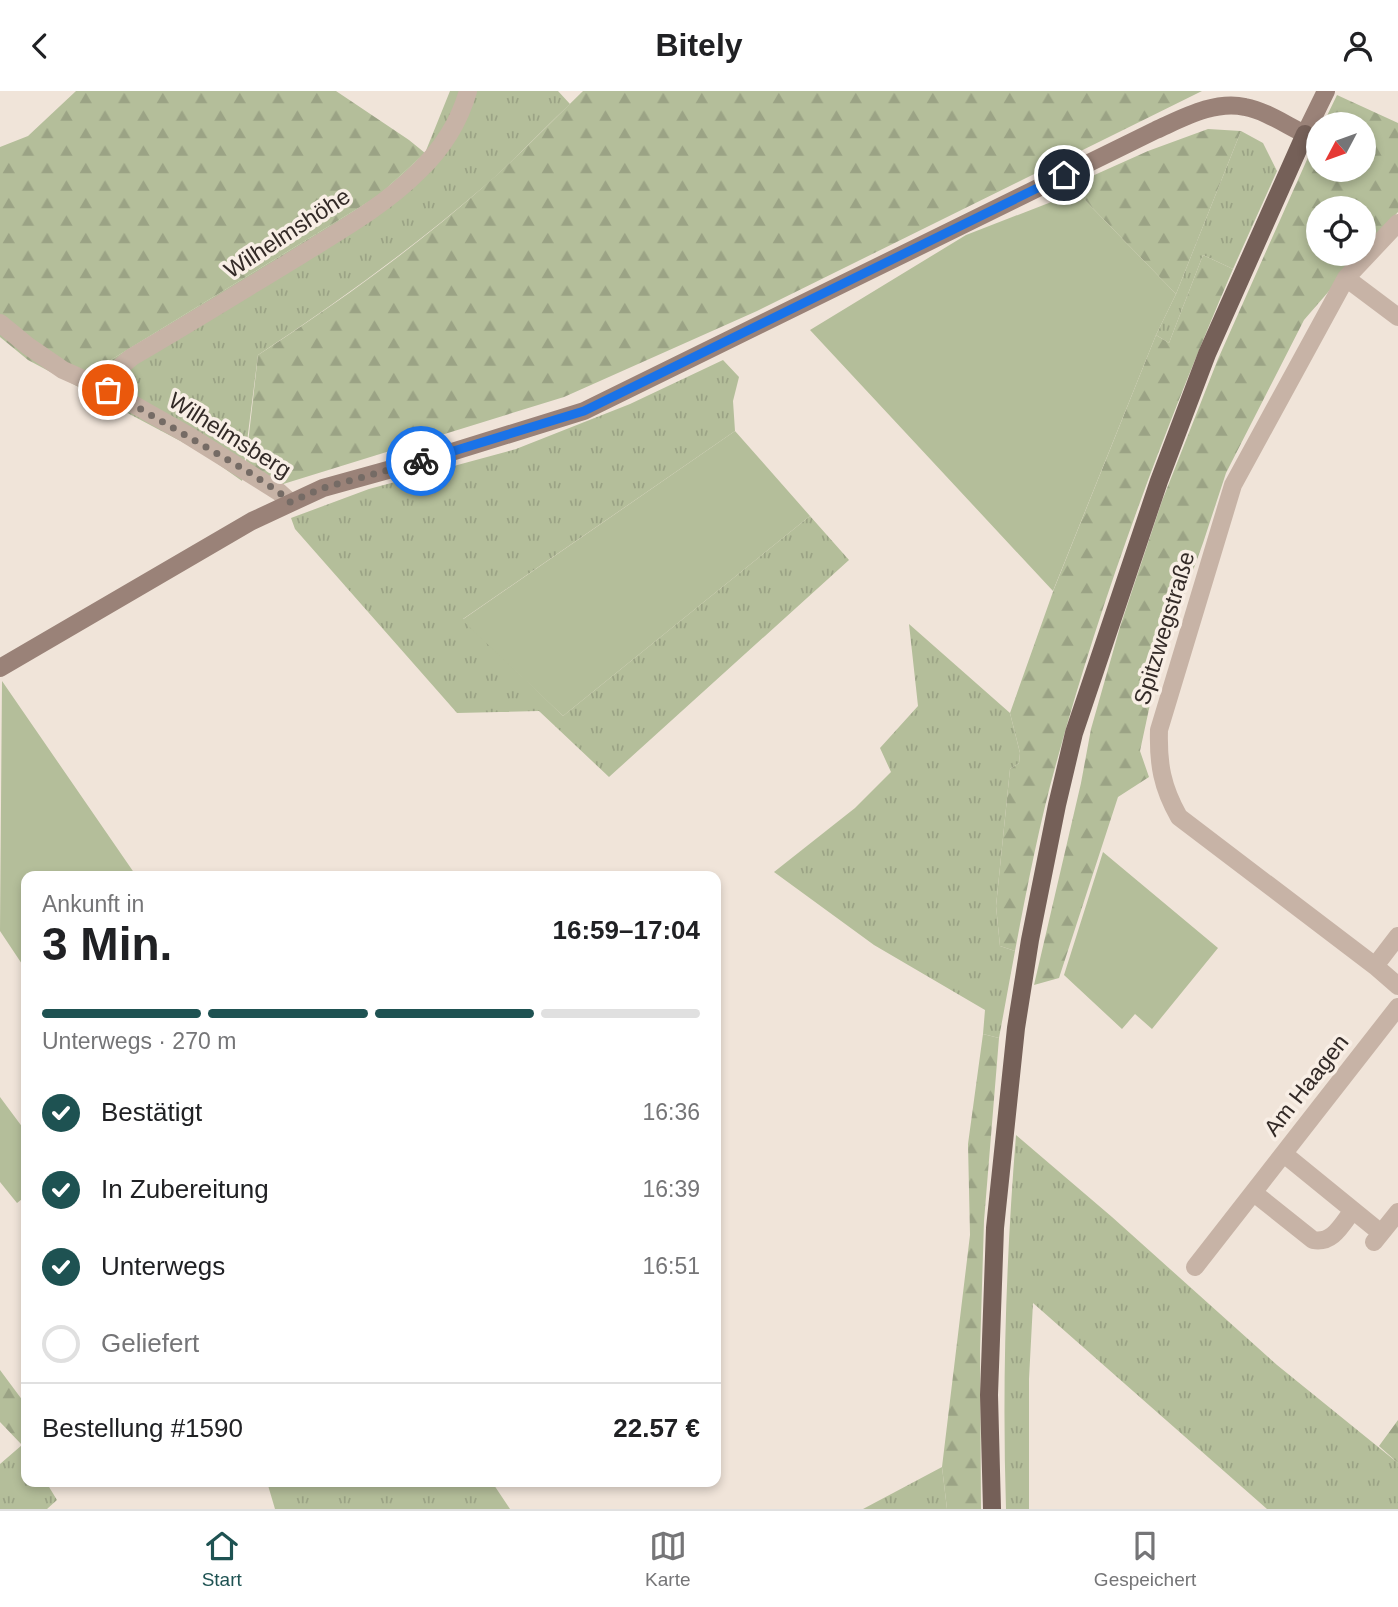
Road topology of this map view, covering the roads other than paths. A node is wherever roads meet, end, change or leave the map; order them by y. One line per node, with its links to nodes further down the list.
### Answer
1 (468, 91): 8 (street, Wilhelmshöhe)
2 (1326, 91): 3 (main road)
3 (1305, 134): 9 (main road); 20 (main road)
4 (1398, 223): 5 (street, Spitzwegstraße)
5 (1346, 278): 6 (street); 12 (street, Spitzwegstraße)
6 (1398, 317)
7 (0, 323): 8 (street, Wilhelmsberg)
8 (108, 390): 9 (street, Wilhelmsberg)
9 (290, 502): 10 (main road)
10 (0, 668)
11 (1398, 936): 12 (street)
12 (1375, 966): 13 (street, Spitzwegstraße)
13 (1398, 986)
14 (1398, 1007): 15 (street, Am Haagen)
15 (1284, 1154): 16 (street, Am Haagen); 17 (street)
16 (1254, 1193): 17 (street); 19 (street, Am Haagen)
17 (1353, 1210): 18 (street)
18 (1398, 1212)
19 (1195, 1267)
20 (992, 1509)

